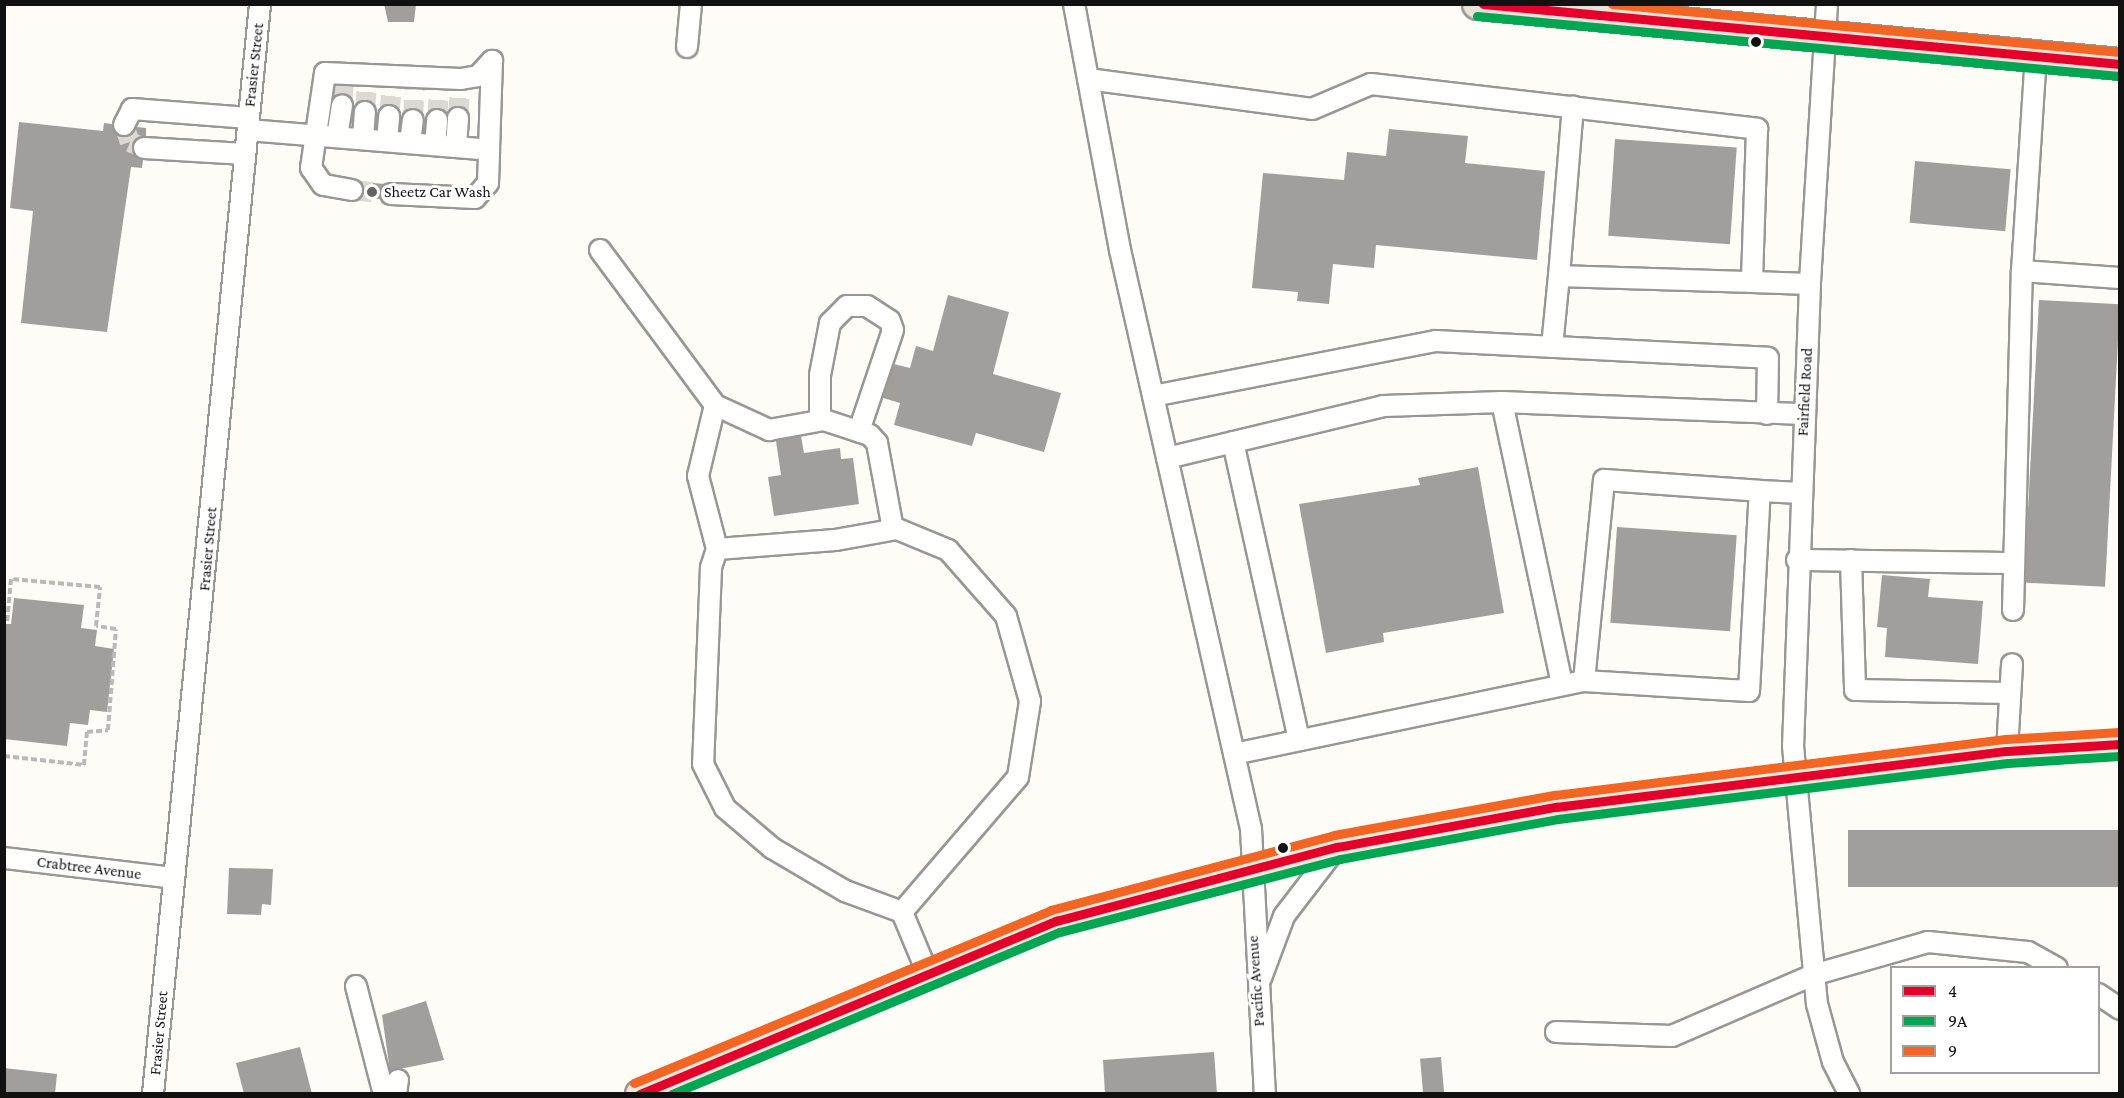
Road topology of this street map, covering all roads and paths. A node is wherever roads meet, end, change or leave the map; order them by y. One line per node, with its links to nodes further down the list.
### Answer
1 (260, 4): 18 (street, Frasier Street)
2 (691, 4): 7 (street)
3 (1074, 4): 10 (street, Pacific Avenue)
4 (1478, 4): 6 (highway)
5 (1827, 4): 6 (street, Fairfield Road)
6 (1825, 38): 8 (highway); 37 (street, Fairfield Road)
7 (687, 47)
8 (2036, 56): 9 (highway); 33 (street)
9 (2120, 64)
10 (1088, 79): 12 (street); 39 (street, Pacific Avenue)
11 (342, 105): 21 (street)
12 (1573, 107): 34 (street); 36 (street)
13 (365, 112): 22 (street)
14 (389, 117): 23 (street)
15 (458, 118): 26 (street)
16 (413, 120): 24 (street)
17 (437, 120): 25 (street)
18 (248, 124): 19 (street); 20 (street); 29 (street, Frasier Street)
19 (123, 125)
20 (314, 135): 21 (street); 28 (street); 30 (street)
21 (337, 137): 22 (street)
22 (363, 139): 23 (street)
23 (387, 141): 24 (street)
24 (410, 143): 25 (street)
25 (435, 145): 26 (street)
26 (456, 147): 28 (street)
27 (144, 148): 29 (street)
28 (489, 150): 31 (street)
29 (245, 154): 70 (street, Frasier Street)
30 (352, 190)
31 (391, 194)
32 (600, 250): 41 (street)
33 (2022, 272): 35 (street); 54 (street)
34 (1559, 276): 36 (street); 38 (street)
35 (2120, 278)
36 (1752, 282): 37 (street)
37 (1810, 284): 43 (street, Fairfield Road)
38 (1552, 347): 39 (street); 42 (street)
39 (1153, 396): 47 (street, Pacific Avenue)
40 (1502, 402): 42 (street); 46 (street); 59 (street)
41 (715, 405): 44 (street); 51 (street)
42 (1767, 414): 43 (street)
43 (1804, 414): 49 (street, Fairfield Road)
44 (820, 420): 45 (street); 45 (street)
45 (859, 431): 50 (street)
46 (1233, 442): 47 (street); 61 (street)
47 (1167, 458): 64 (street, Pacific Avenue)
48 (1760, 490): 49 (street); 58 (street); 58 (street)
49 (1801, 493): 52 (street, Fairfield Road)
50 (893, 530): 51 (street); 71 (street)
51 (717, 549): 71 (street)
52 (1797, 560): 53 (street); 66 (street, Fairfield Road)
53 (1851, 560): 54 (street); 60 (street)
54 (2014, 563): 55 (street)
55 (2013, 609)
56 (7, 623): 65 (path)
57 (2012, 664): 60 (street)
58 (1584, 681): 59 (street)
59 (1562, 685): 61 (street)
60 (2010, 693): 63 (street)
61 (1299, 740): 64 (street)
62 (2120, 744): 63 (main road)
63 (2007, 751): 66 (main road)
64 (1234, 754): 69 (street, Pacific Avenue)
65 (4, 756)
66 (1797, 779): 67 (main road); 74 (street, Fairfield Road)
67 (1337, 847): 69 (main road); 76 (street)
68 (4, 858): 70 (street, Crabtree Avenue)
69 (1250, 868): 73 (main road); 76 (street, Pacific Avenue)
70 (174, 878): 81 (street, Frasier Street)
71 (902, 912): 73 (street)
72 (2053, 966): 74 (street)
73 (927, 972): 82 (main road)
74 (1813, 975): 79 (street); 84 (street, Fairfield Road)
75 (356, 986): 80 (street)
76 (1256, 992): 83 (street, Pacific Avenue)
77 (2100, 995): 78 (street)
78 (2120, 1009)
79 (1556, 1032)
80 (392, 1089)
81 (153, 1094)
82 (639, 1094)
83 (1265, 1094)
84 (1849, 1094)

